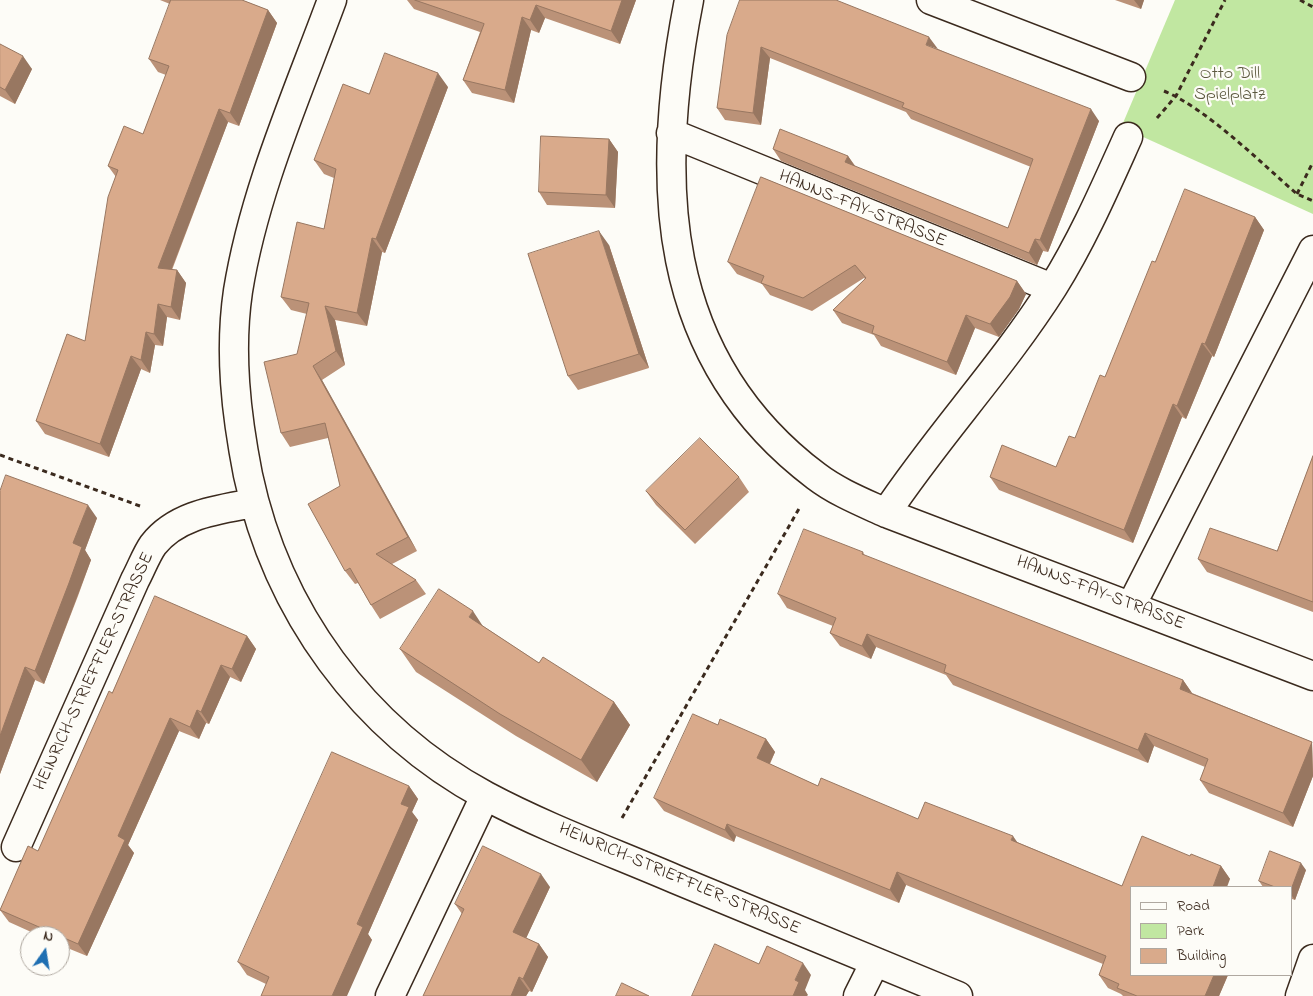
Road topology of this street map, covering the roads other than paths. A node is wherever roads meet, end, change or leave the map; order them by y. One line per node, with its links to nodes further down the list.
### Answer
1 (332, 0): 9 (street, HEINRICH-STRIEFFLER-STRASSE)
2 (689, 0): 5 (street, HANNS-FAY-STRASSE)
3 (931, 0): 4 (street)
4 (1131, 77)
5 (671, 133): 8 (street, HANNS-FAY-STRASSE); 10 (street, HANNS-FAY-STRASSE)
6 (1128, 137): 8 (street)
7 (1313, 250): 11 (street)
8 (1052, 288): 10 (street)
9 (254, 504): 13 (street, HEINRICH-STRIEFFLER-STRASSE); 14 (street, HEINRICH-STRIEFFLER-STRASSE)
10 (886, 513): 11 (street, HANNS-FAY-STRASSE)
11 (1131, 606): 12 (street, HANNS-FAY-STRASSE)
12 (1313, 676)
13 (485, 796): 16 (street, HEINRICH-STRIEFFLER-STRASSE); 17 (street)
14 (16, 847)
15 (1313, 959): 20 (street)
16 (875, 962): 18 (street); 19 (street, HEINRICH-STRIEFFLER-STRASSE)
17 (390, 996)
18 (858, 996)
19 (958, 996)
20 (1300, 996)

